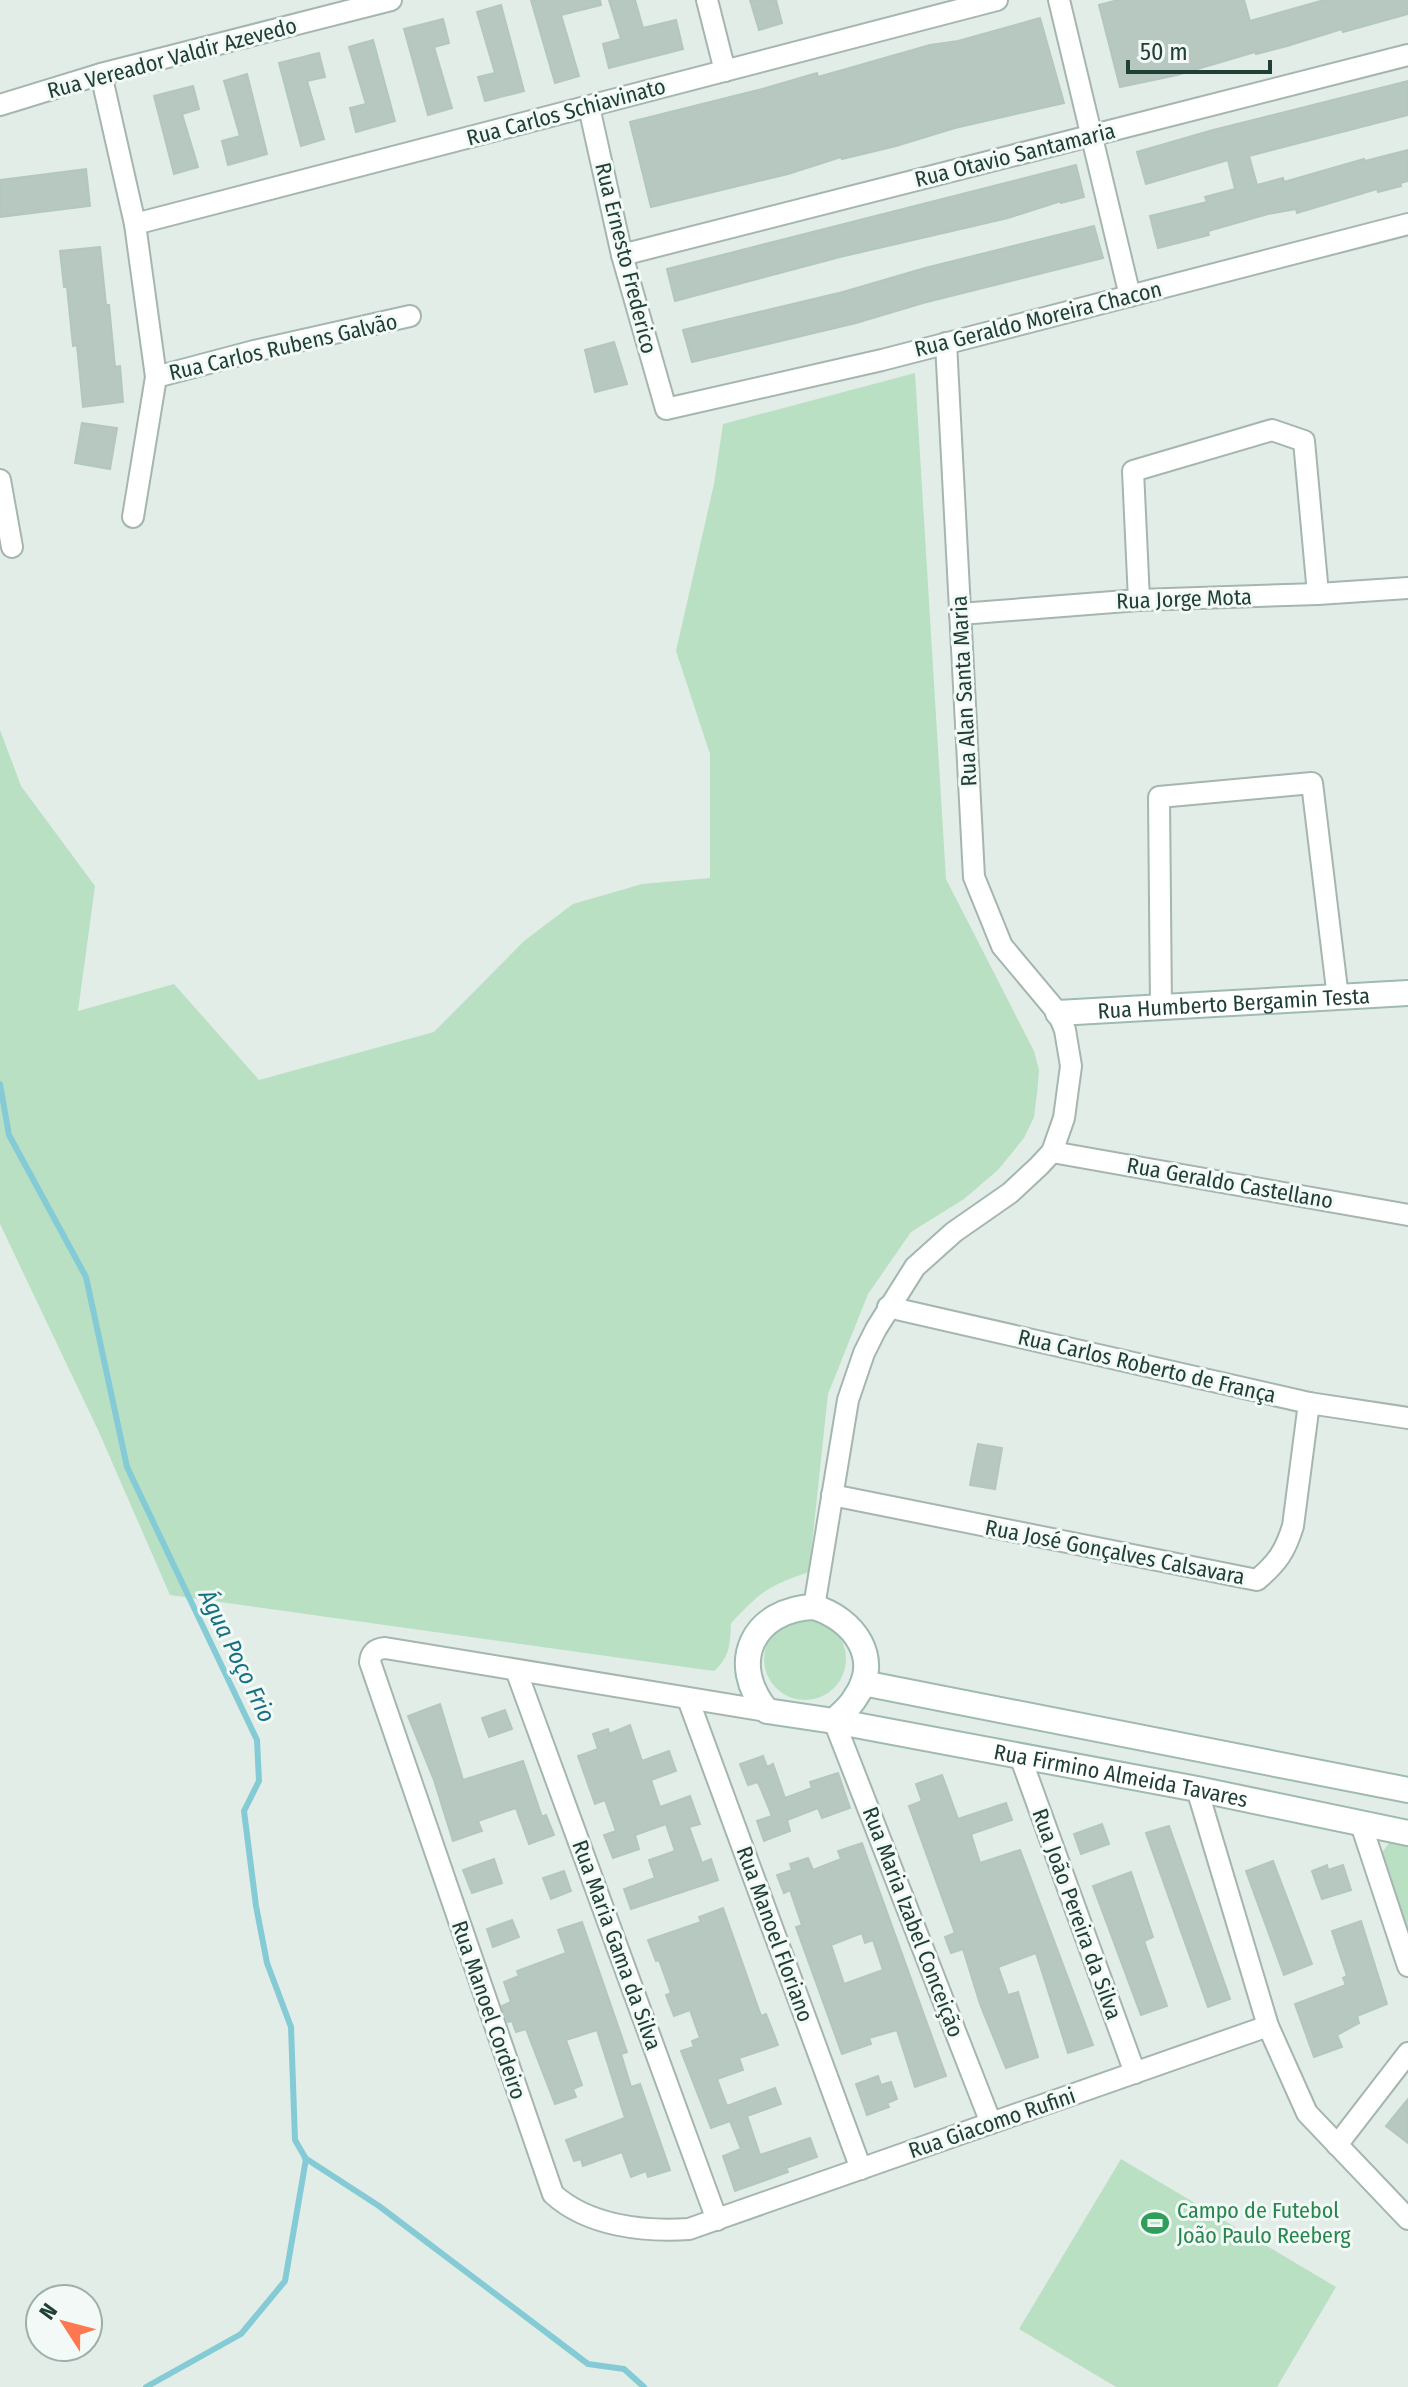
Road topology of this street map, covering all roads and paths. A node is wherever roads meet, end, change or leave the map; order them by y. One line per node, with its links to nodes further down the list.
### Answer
1 (391, 0): 7 (street, Rua Vereador Valdir Azevedo)
2 (707, 0): 6 (street)
3 (997, 0): 6 (street, Rua Carlos Schiavinato)
4 (1059, 0): 10 (street)
5 (1408, 55): 10 (street, Rua Otavio Santamaria)
6 (725, 71): 9 (street, Rua Carlos Schiavinato)
7 (101, 74): 8 (street, Rua Vereador Valdir Azevedo); 11 (street)
8 (0, 105)
9 (589, 107): 11 (street, Rua Carlos Schiavinato); 13 (street, Rua Ernesto Frederico)
10 (1091, 135): 13 (street, Rua Otavio Santamaria); 14 (street)
11 (135, 224): 17 (street)
12 (1408, 224): 14 (street, Rua Geraldo Moreira Chacon)
13 (622, 255): 18 (street, Rua Ernesto Frederico)
14 (1130, 296): 16 (street, Rua Geraldo Moreira Chacon)
15 (410, 316): 17 (street, Rua Carlos Rubens Galvão)
16 (946, 343): 18 (street, Rua Geraldo Moreira Chacon); 25 (street, Rua Alan Santa Maria)
17 (156, 377): 20 (street)
18 (666, 409)
19 (0, 480): 21 (street)
20 (133, 517)
21 (12, 547)
22 (1408, 588): 23 (street, Rua Jorge Mota)
23 (1318, 594): 24 (street, Rua Jorge Mota); 24 (street)
24 (1139, 600): 25 (street, Rua Jorge Mota)
25 (960, 614): 29 (street, Rua Alan Santa Maria)
26 (1408, 993): 27 (street, Rua Humberto Bergamin Testa)
27 (1338, 998): 28 (street, Rua Humberto Bergamin Testa); 28 (street)
28 (1161, 1009): 29 (street, Rua Humberto Bergamin Testa)
29 (1058, 1013): 30 (street)
30 (1052, 1152): 31 (street, Rua Geraldo Castellano); 32 (street)
31 (1408, 1215)
32 (888, 1307): 33 (street, Rua Carlos Roberto de França); 35 (street)
33 (1309, 1403): 34 (street, Rua Carlos Roberto de França); 35 (street, Rua José Gonçalves Calsavara)
34 (1408, 1418)
35 (832, 1495): 36 (street)
36 (814, 1607): 39 (street); 41 (street)
37 (370, 1662): 38 (street, Rua Firmino Almeida Tavares); 56 (street, Rua Manoel Cordeiro)
38 (516, 1670): 40 (street, Rua Firmino Almeida Tavares); 56 (street, Rua Maria Gama da Silva)
39 (863, 1683): 42 (street); 45 (street, Rua Firmino Almeida Tavares)
40 (688, 1699): 41 (street, Rua Firmino Almeida Tavares); 54 (street, Rua Manoel Floriano)
41 (767, 1711): 42 (street, Rua Firmino Almeida Tavares)
42 (834, 1721): 43 (street, Rua Firmino Almeida Tavares); 52 (street, Rua Maria Izabel Conceição)
43 (1020, 1756): 44 (street, Rua Firmino Almeida Tavares); 51 (street, Rua João Pereira da Silva)
44 (1197, 1789): 46 (street, Rua Firmino Almeida Tavares); 49 (street)
45 (1408, 1790)
46 (1361, 1824): 47 (street, Rua Firmino Almeida Tavares); 48 (street)
47 (1408, 1833)
48 (1408, 1966)
49 (1268, 2026): 51 (street, Rua Giacomo Rufini); 53 (street)
50 (1408, 2053): 53 (street)
51 (1135, 2073): 52 (street, Rua Giacomo Rufini)
52 (991, 2123): 54 (street, Rua Giacomo Rufini)
53 (1337, 2145): 55 (street)
54 (861, 2169): 56 (street, Rua Giacomo Rufini)
55 (1408, 2219)
56 (717, 2220)

